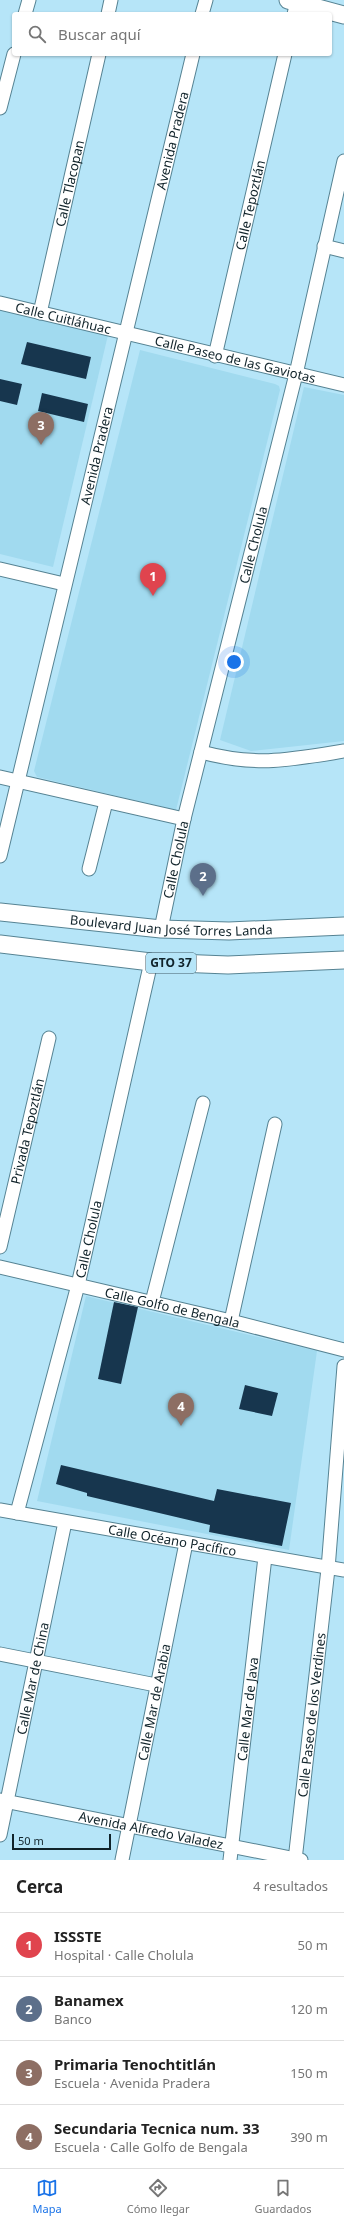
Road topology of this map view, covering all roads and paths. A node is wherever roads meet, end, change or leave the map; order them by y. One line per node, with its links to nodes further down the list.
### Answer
1 (29, 0): 5 (street)
2 (111, 0): 6 (street)
3 (206, 0): 7 (street)
4 (293, 5): 8 (main road)
5 (26, 12)
6 (108, 12)
7 (203, 12)
8 (329, 12)
9 (332, 13): 10 (main road)
10 (344, 15)
11 (13, 56): 15 (street)
12 (99, 56): 20 (street, Calle Tlacopan)
13 (193, 56): 21 (street, Avenida Pradera)
14 (285, 56): 22 (street, Calle Tepoztlán)
15 (0, 108)
16 (344, 161): 17 (street, Calle Cholula)
17 (324, 246): 18 (street); 23 (street, Calle Cholula)
18 (344, 251)
19 (0, 303): 20 (street, Calle Cuitláhuac)
20 (40, 313): 21 (street, Calle Cuitláhuac)
21 (126, 334): 22 (street, Calle Paseo de las Gaviotas); 26 (street, Avenida Pradera)
22 (215, 356): 23 (street, Calle Paseo de las Gaviotas)
23 (296, 374): 24 (street, Calle Paseo de las Gaviotas); 28 (street, Calle Cholula)
24 (344, 385)
25 (0, 569): 26 (street)
26 (64, 584): 30 (street, Avenida Pradera)
27 (344, 751): 28 (street)
28 (201, 752): 32 (street, Calle Cholula)
29 (0, 777): 30 (street)
30 (17, 781): 31 (street); 33 (street, Avenida Pradera)
31 (106, 802): 32 (street); 34 (street)
32 (184, 819): 37 (street, Calle Cholula)
33 (0, 856)
34 (89, 869)
35 (0, 912): 37 (main road, Boulevard Juan José Torres Landa)
36 (344, 926): 37 (main road, Boulevard Juan José Torres Landa)
37 (161, 929)
38 (0, 944): 40 (main road, GTO 37)
39 (344, 960): 40 (main road, GTO 37)
40 (151, 962): 46 (street, Calle Cholula)
41 (49, 1038): 44 (street, Privada Tepoztlán)
42 (203, 1103): 47 (street)
43 (275, 1124): 48 (street)
44 (0, 1247)
45 (0, 1267): 46 (street, Calle Golfo de Bengala)
46 (78, 1285): 47 (street, Calle Golfo de Bengala); 52 (street, Calle Cholula)
47 (152, 1302): 48 (street, Calle Golfo de Bengala)
48 (231, 1321): 49 (street, Calle Golfo de Bengala)
49 (344, 1350)
50 (344, 1366): 56 (street, Calle Paseo de los Verdines)
51 (0, 1510): 52 (street, Calle Océano Pacífico)
52 (17, 1513): 53 (street, Calle Océano Pacífico)
53 (65, 1522): 54 (street, Calle Océano Pacífico); 59 (street, Calle Mar de China)
54 (186, 1543): 55 (street, Calle Océano Pacífico); 60 (street, Calle Mar de Arabia)
55 (265, 1557): 56 (street, Calle Océano Pacífico); 64 (street, Calle Mar de Java)
56 (328, 1569): 57 (street, Calle Océano Pacífico); 67 (street, Calle Paseo de los Verdines)
57 (344, 1570)
58 (0, 1654): 59 (street)
59 (35, 1662): 60 (street); 61 (street, Calle Mar de China)
60 (156, 1685): 62 (street, Calle Mar de Arabia)
61 (4, 1801): 62 (street, Avenida Alfredo Valadez); 63 (street, Calle Mar de China)
62 (129, 1825): 64 (street, Avenida Alfredo Valadez); 65 (street, Calle Mar de Arabia)
63 (0, 1835)
64 (232, 1846): 66 (street, Calle Mar de Java); 67 (street, Avenida Alfredo Valadez)
65 (122, 1860)
66 (230, 1860)
67 (297, 1860)

